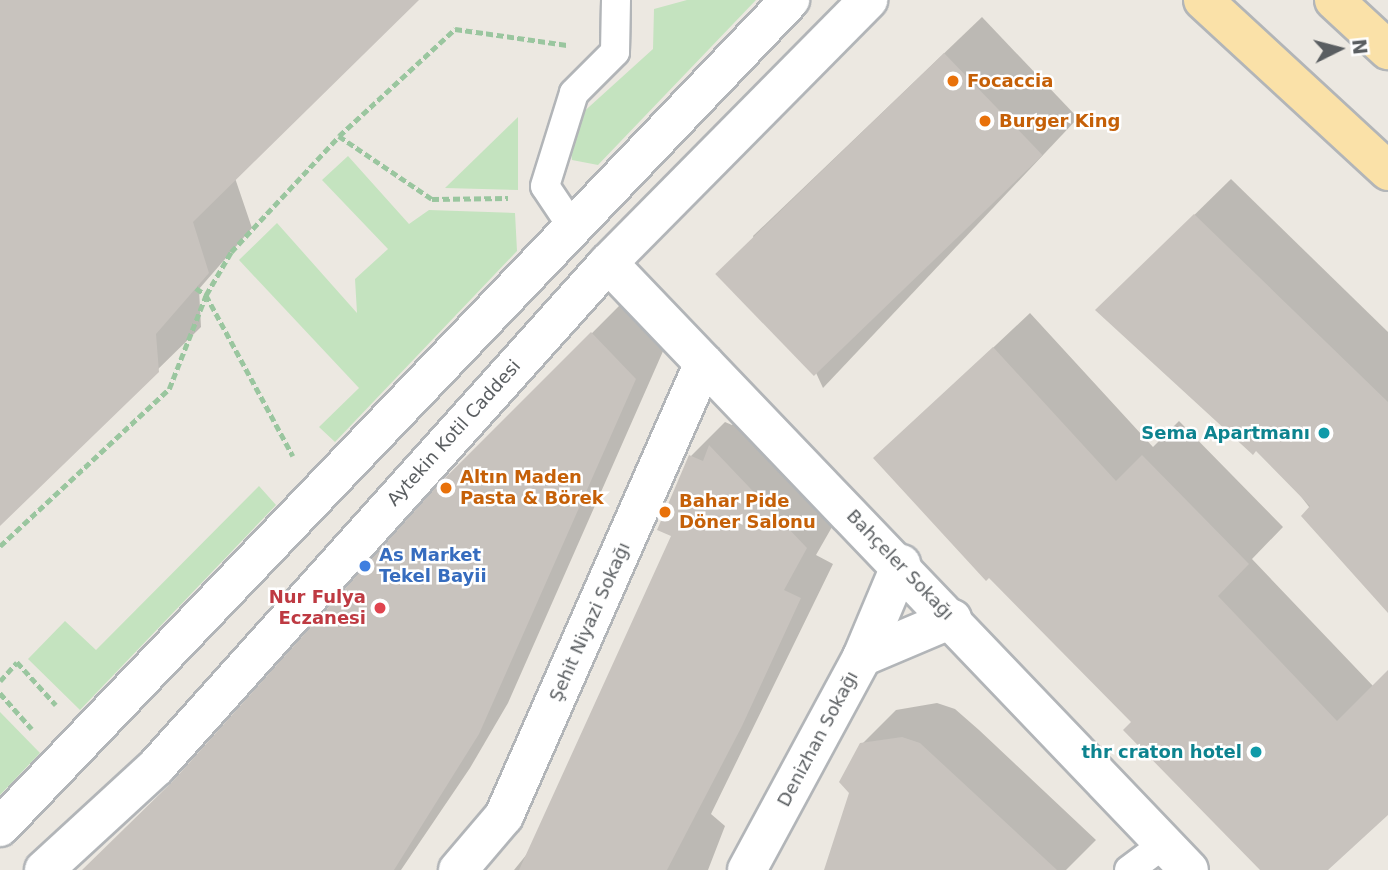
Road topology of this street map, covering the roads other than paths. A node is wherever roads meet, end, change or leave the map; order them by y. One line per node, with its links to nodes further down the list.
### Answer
1 (616, 0): 8 (lane)
2 (790, 0): 8 (main road)
3 (868, 0): 9 (main road, Aytekin Kotil Caddesi)
4 (1203, 0): 7 (main road)
5 (1334, 0): 6 (main road)
6 (1388, 50)
7 (1388, 171)
8 (563, 213): 14 (main road)
9 (608, 263): 10 (main road, Bahçeler Sokağı); 16 (main road, Aytekin Kotil Caddesi)
10 (704, 362): 11 (main road, Bahçeler Sokağı); 17 (main road, Şehit Niyazi Sokağı)
11 (901, 564): 12 (main road, Bahçeler Sokağı); 13 (main road)
12 (952, 619): 13 (main road, Denizhan Sokağı); 15 (main road, Bahçeler Sokağı)
13 (862, 657): 18 (main road, Denizhan Sokağı)
14 (0, 827)
15 (1176, 857): 19 (lane)
16 (44, 870)
17 (458, 870)
18 (747, 870)
19 (1129, 870)

